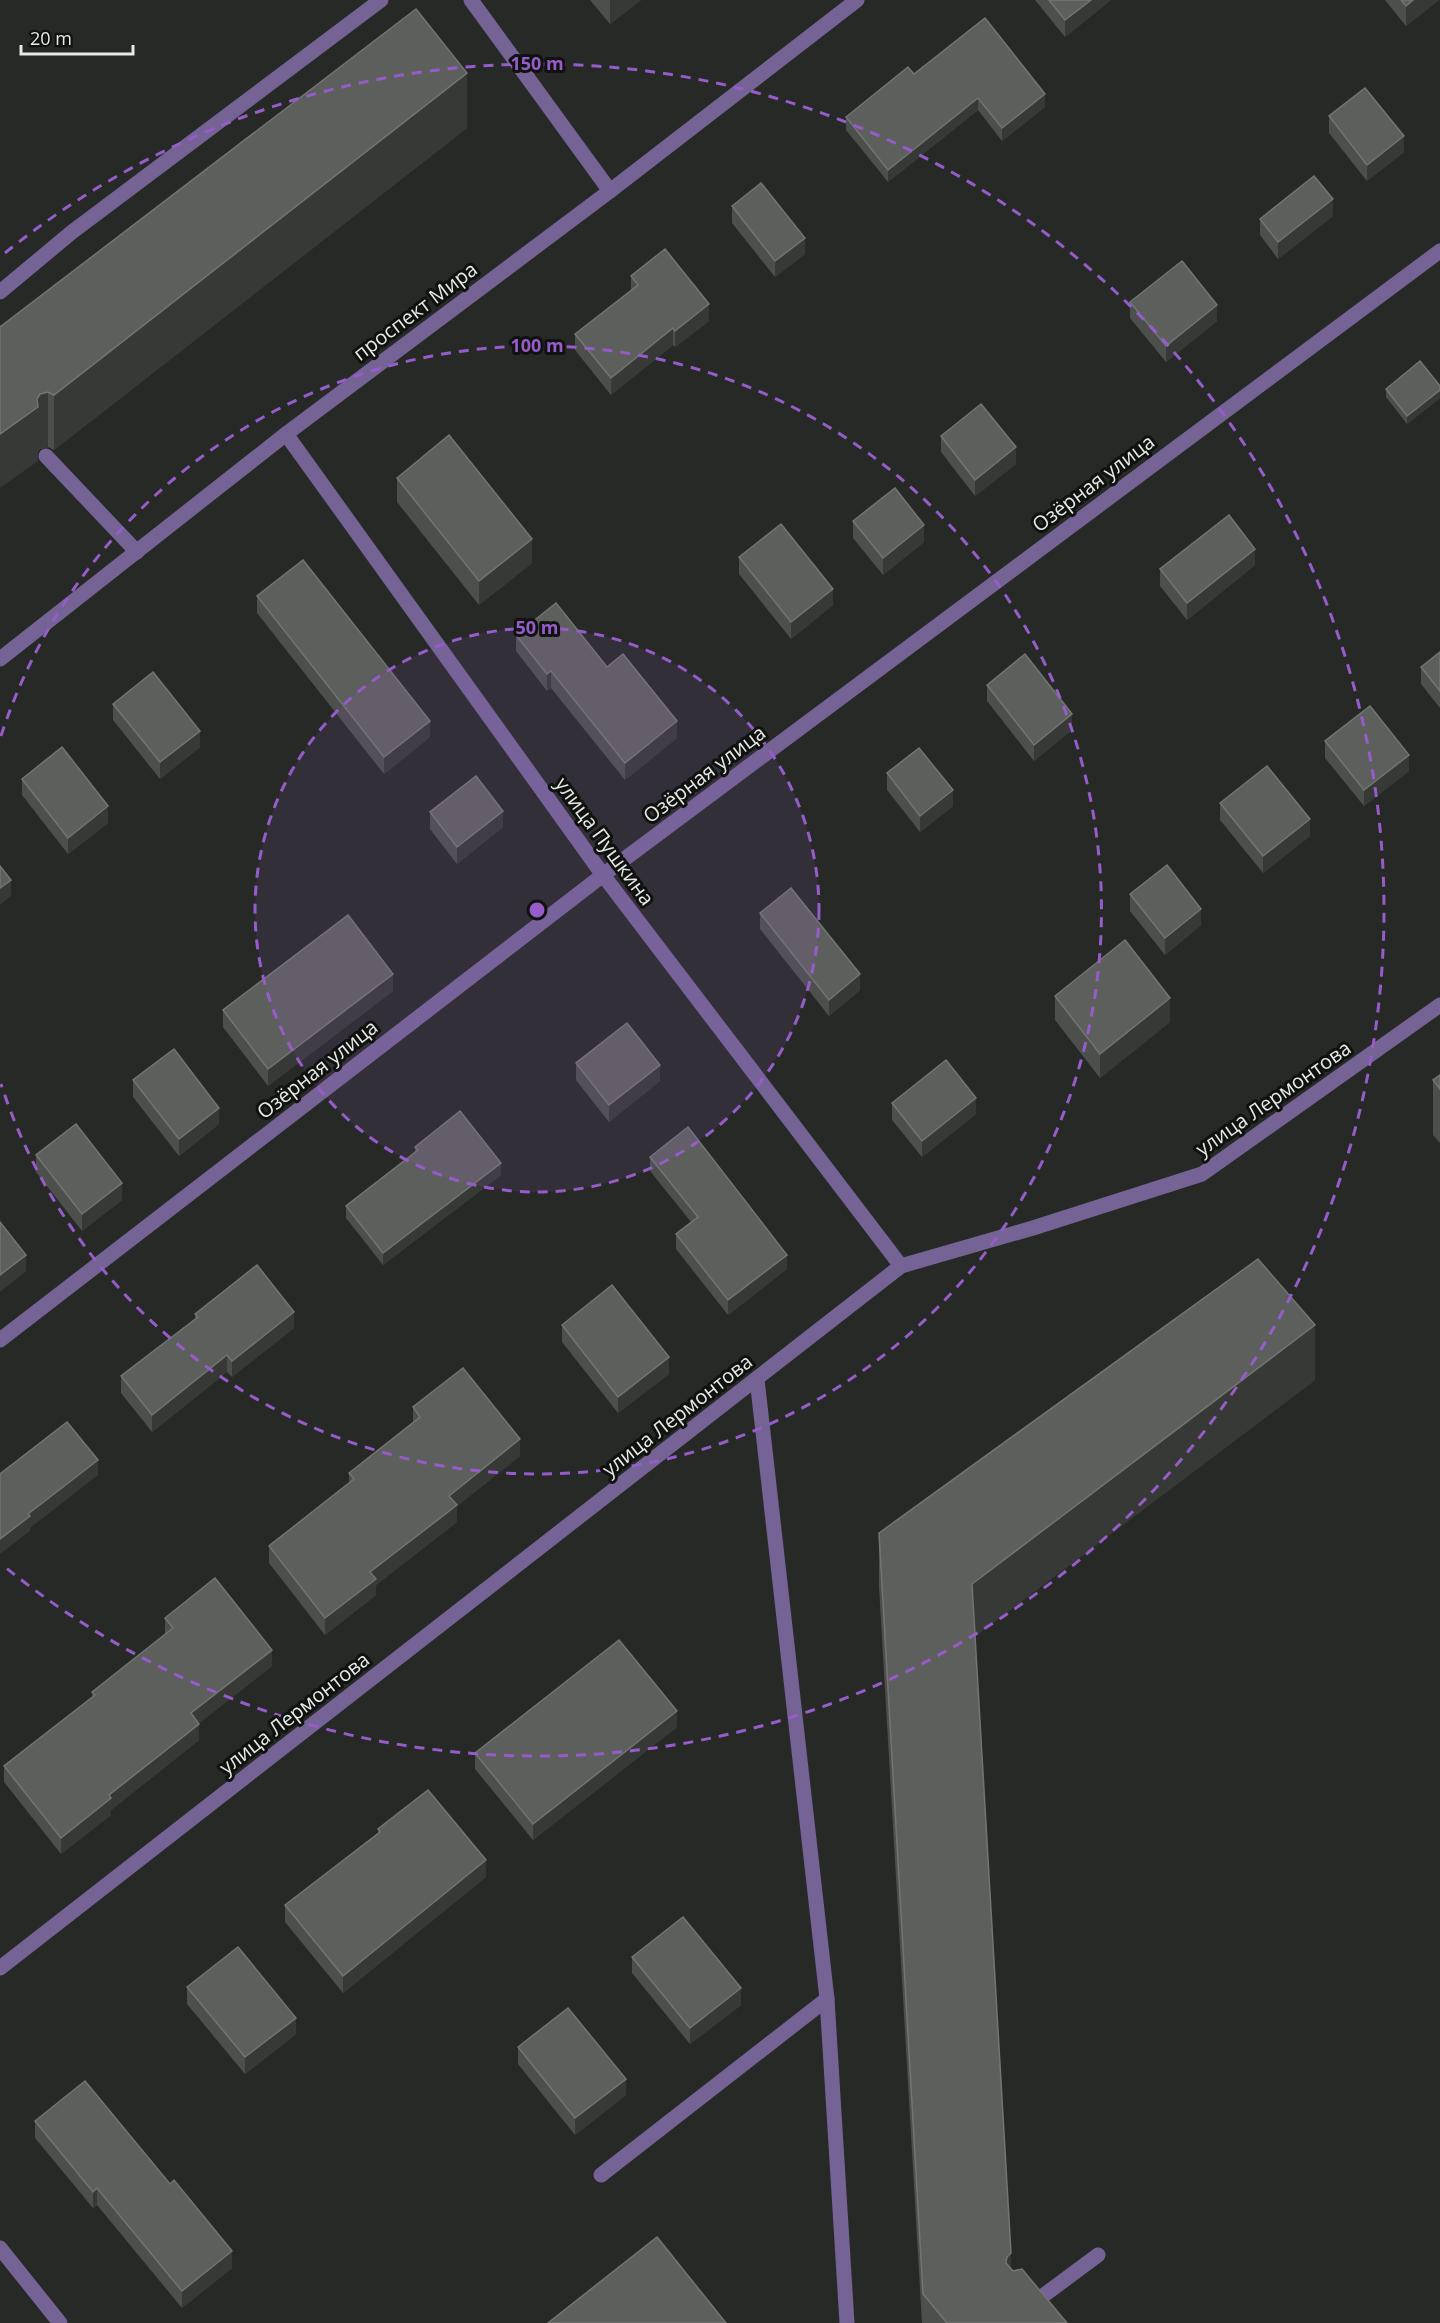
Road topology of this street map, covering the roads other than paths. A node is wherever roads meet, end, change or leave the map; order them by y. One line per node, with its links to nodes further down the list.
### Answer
1 (381, 0): 6 (street)
2 (471, 0): 4 (street)
3 (857, 0): 4 (street, проспект Мира)
4 (610, 191): 7 (street, проспект Мира)
5 (1440, 251): 11 (street, Озёрная улица)
6 (0, 292)
7 (286, 434): 9 (street, проспект Мира); 11 (street, улица Пушкина)
8 (46, 456): 9 (street)
9 (137, 552): 10 (street, проспект Мира)
10 (0, 659)
11 (603, 875): 13 (street, улица Пушкина); 14 (street, Озёрная улица)
12 (1440, 1005): 13 (street, улица Лермонтова)
13 (902, 1266): 15 (street, улица Лермонтова)
14 (0, 1340)
15 (758, 1379): 16 (street, улица Лермонтова); 17 (street)
16 (0, 1968)
17 (827, 1999): 18 (street); 23 (street)
18 (601, 2175)
19 (0, 2248): 22 (street)
20 (1098, 2255): 21 (street)
21 (1016, 2316)
22 (60, 2323)
23 (847, 2323)

